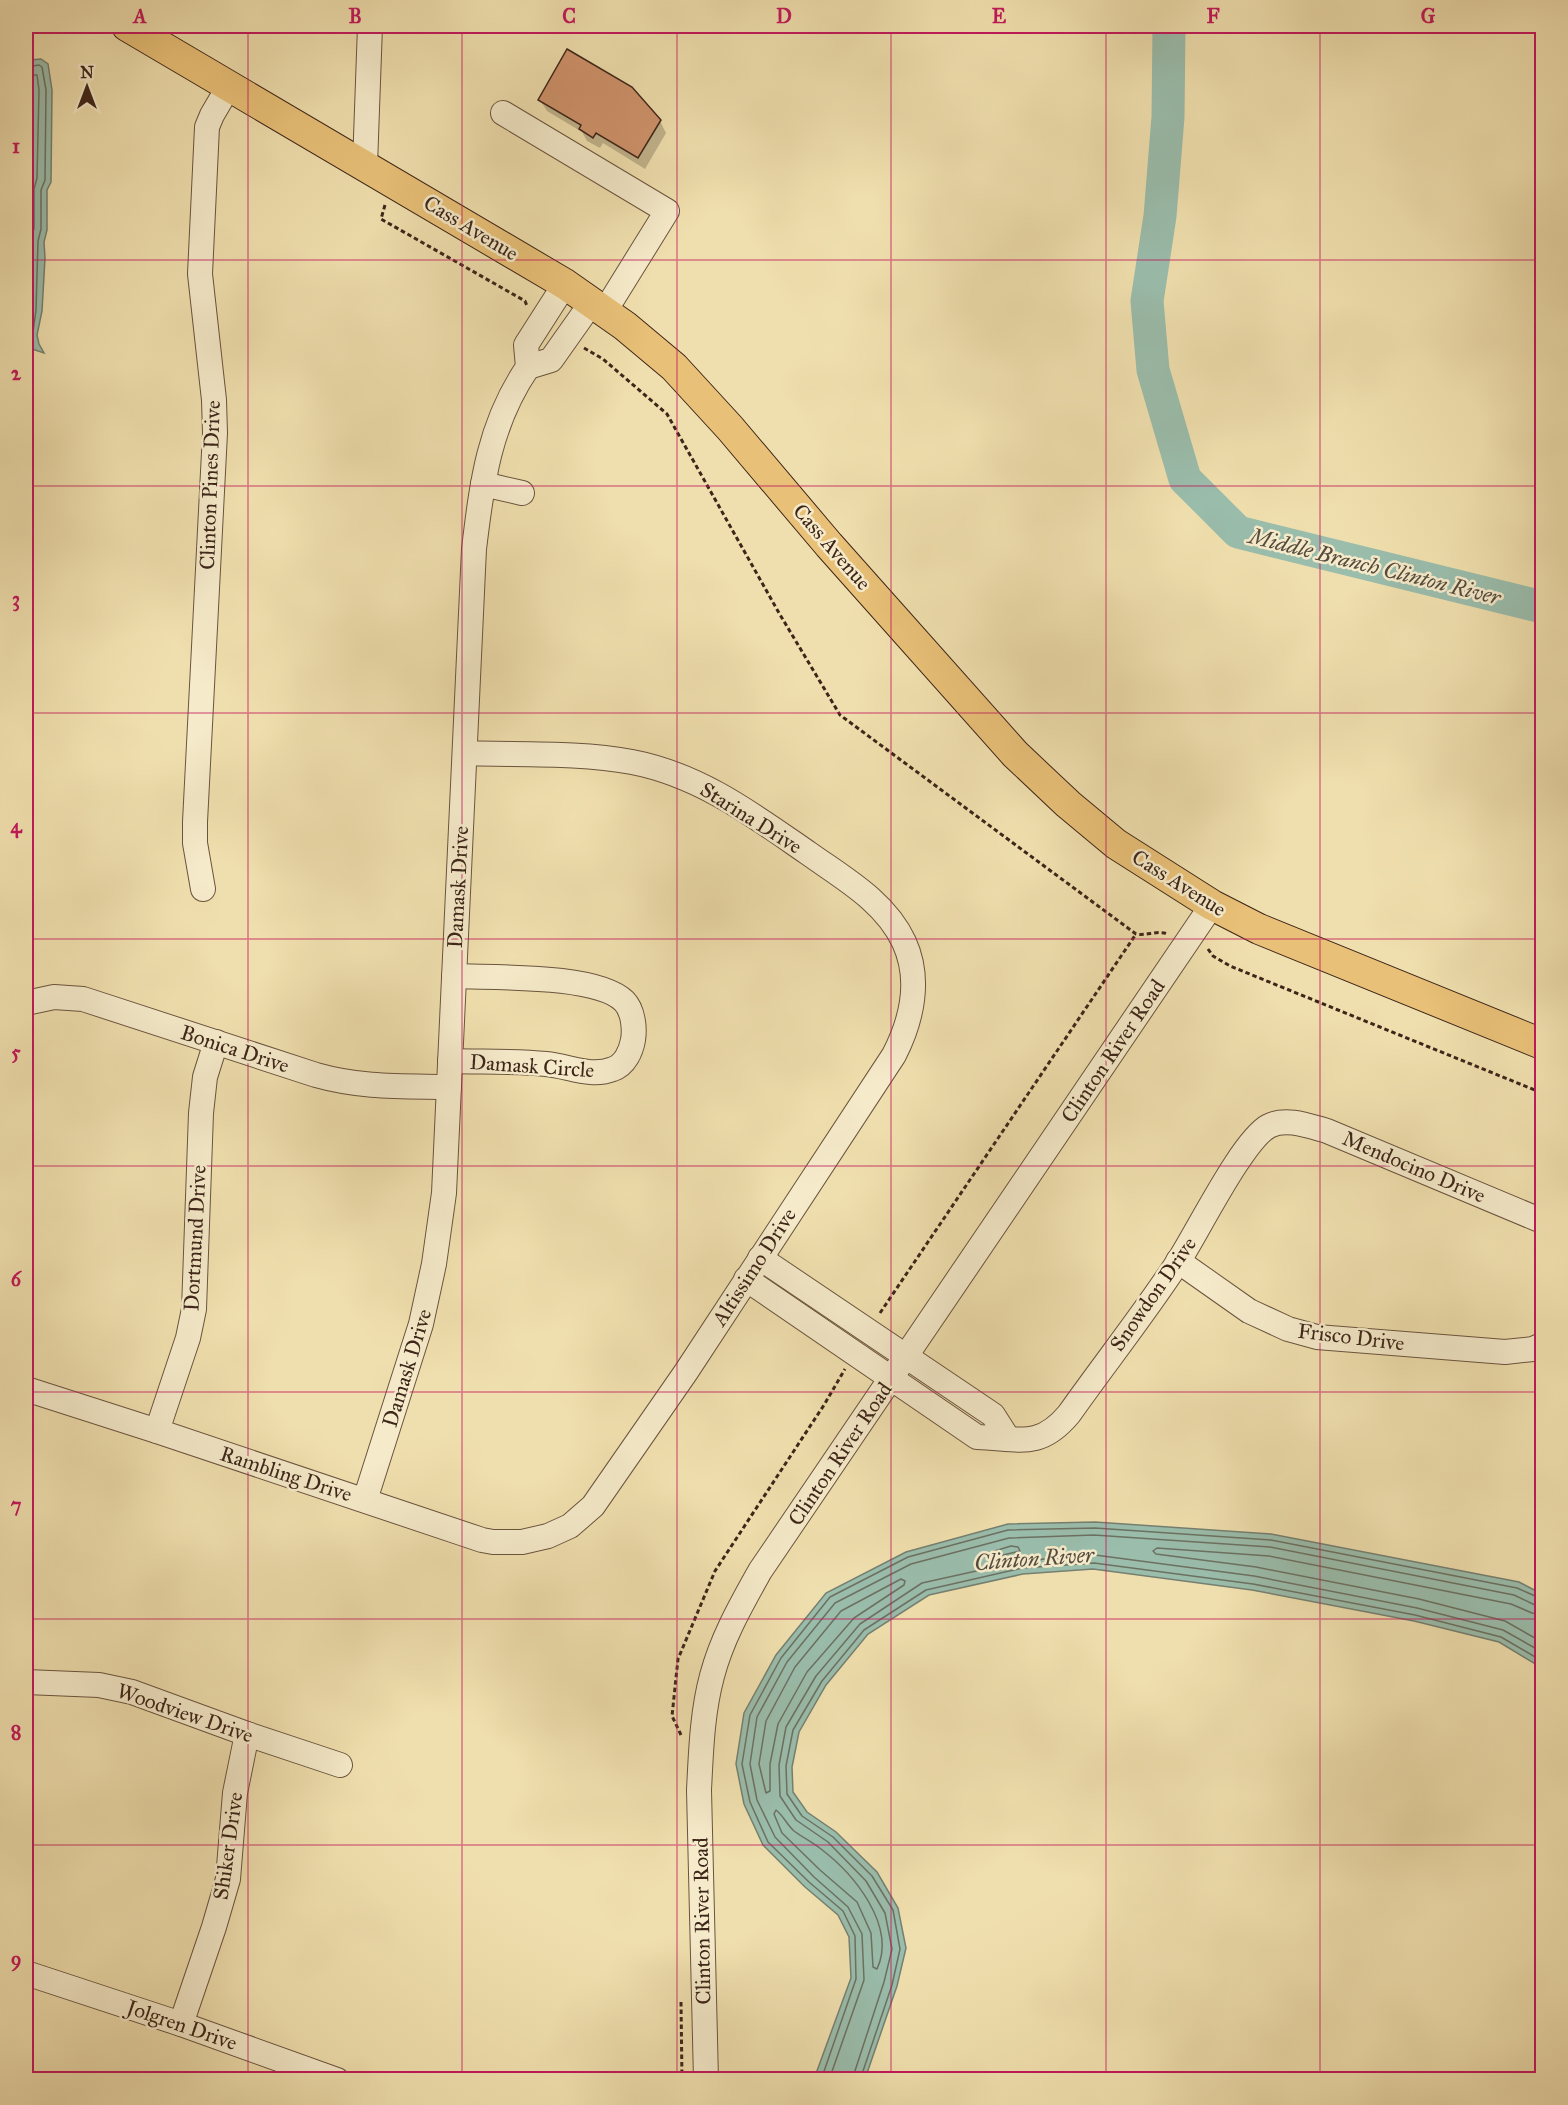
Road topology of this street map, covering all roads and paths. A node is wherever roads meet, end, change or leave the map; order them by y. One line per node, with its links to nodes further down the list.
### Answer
1 (127, 26): 3 (main road, Cass Avenue)
2 (370, 26): 5 (street)
3 (229, 86): 5 (main road, Cass Avenue); 15 (street, Clinton Pines Drive)
4 (503, 113): 8 (street)
5 (365, 165): 6 (main road, Cass Avenue)
6 (391, 181): 7 (main road, Cass Avenue); 9 (path)
7 (565, 284): 8 (main road, Cass Avenue); 9 (street, Damask Drive)
8 (598, 306): 10 (street); 16 (main road, Cass Avenue)
9 (541, 321): 11 (street, Damask Drive)
10 (567, 337): 11 (street); 18 (path)
11 (528, 367): 12 (street, Damask Drive)
12 (483, 484): 13 (street); 14 (street, Damask Drive)
13 (522, 493)
14 (465, 753): 20 (street, Starina Drive); 21 (street, Damask Drive)
15 (202, 889)
16 (1212, 905): 24 (main road, Cass Avenue); 36 (street, Clinton River Road)
17 (1161, 932): 18 (path)
18 (1136, 934): 33 (path)
19 (1209, 949): 27 (path)
20 (912, 969): 30 (street, Altissimo Drive)
21 (454, 976): 25 (street, Damask Drive); 25 (street, Damask Circle)
22 (26, 1003): 23 (street, Bonica Drive)
23 (216, 1042): 26 (street, Bonica Drive); 39 (street, Dortmund Drive)
24 (1541, 1045)
25 (450, 1061): 26 (street, Damask Drive)
26 (449, 1087): 41 (street, Damask Drive)
27 (1542, 1093)
28 (1282, 1122): 29 (street, Mendocino Drive); 31 (street, Snowdon Drive)
29 (1542, 1221)
30 (760, 1258): 32 (street, Altissimo Drive); 33 (street)
31 (1178, 1262): 34 (street, Frisco Drive); 40 (street, Snowdon Drive)
32 (746, 1279): 35 (street, Snowdon Drive); 42 (street, Altissimo Drive)
33 (868, 1331): 36 (street)
34 (1542, 1345)
35 (854, 1353): 37 (street, Snowdon Drive); 43 (path)
36 (907, 1357): 37 (street, Clinton River Road); 40 (street)
37 (891, 1378): 40 (street, Snowdon Drive); 50 (street, Clinton River Road)
38 (26, 1389): 39 (street, Rambling Drive)
39 (157, 1431): 41 (street, Rambling Drive)
40 (1007, 1437)
41 (365, 1500): 42 (street, Rambling Drive)
42 (548, 1536)
43 (678, 1659)
44 (26, 1682): 45 (street, Woodview Drive)
45 (247, 1734): 46 (street, Woodview Drive); 48 (street, Shiker Drive)
46 (340, 1765)
47 (26, 1973): 48 (street, Jolgren Drive)
48 (181, 2024): 49 (street, Jolgren Drive)
49 (337, 2079)
50 (706, 2079)

